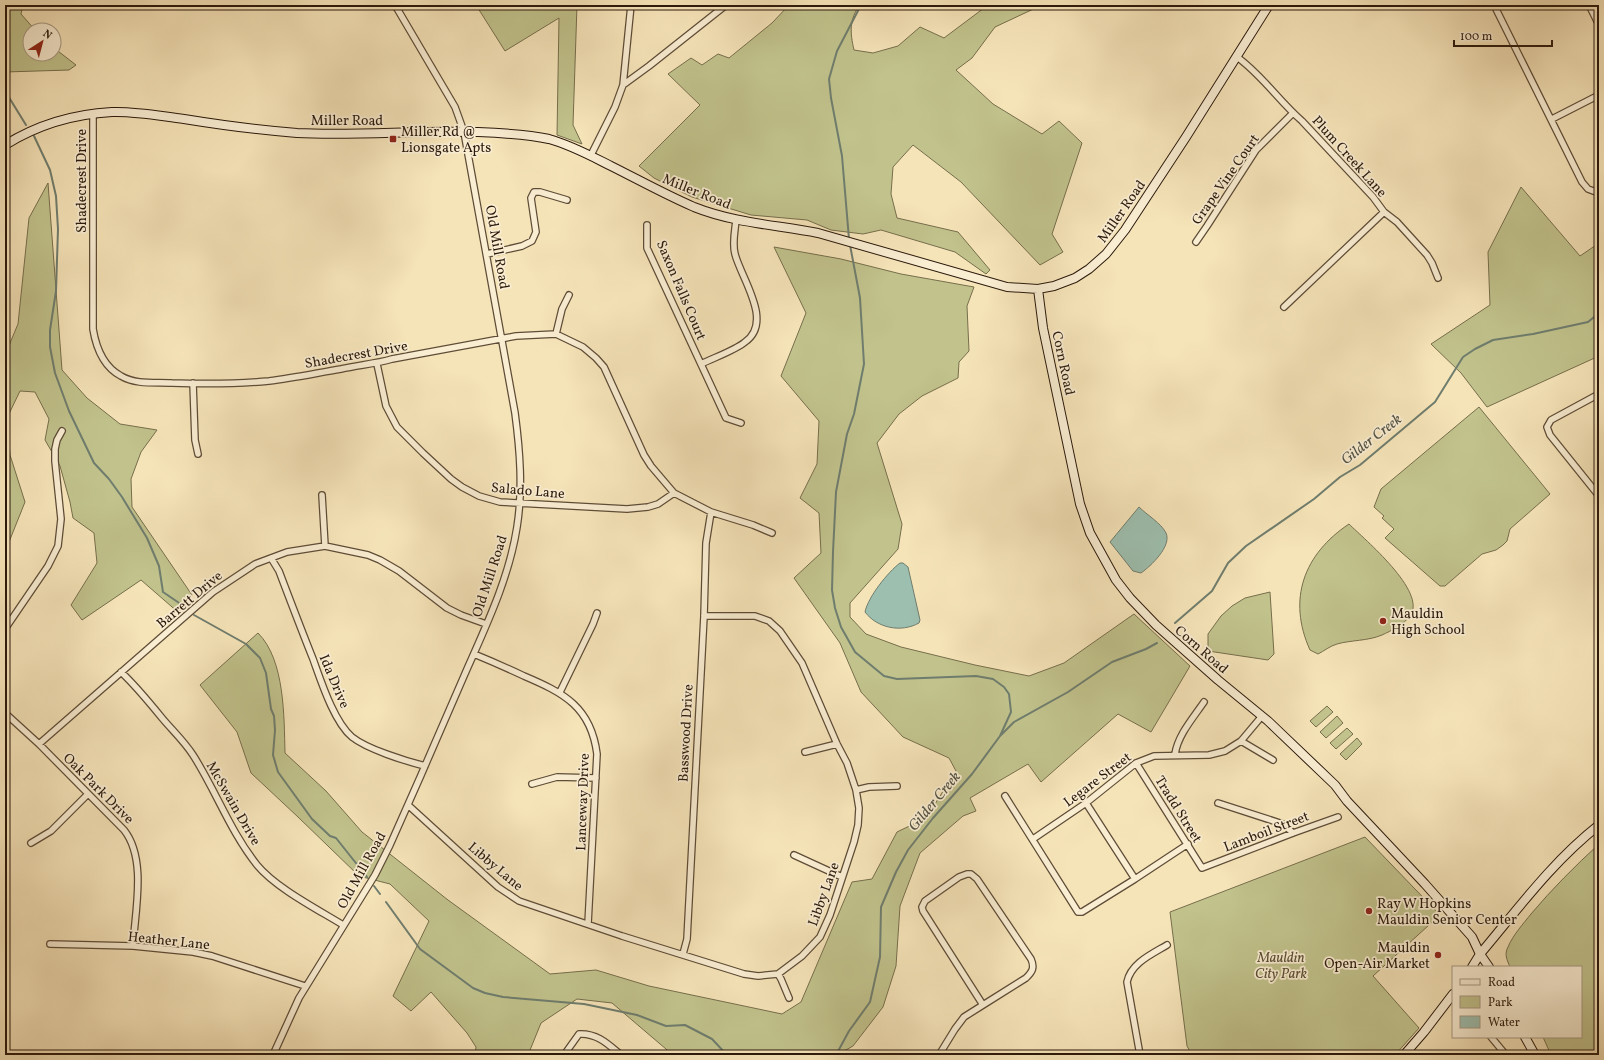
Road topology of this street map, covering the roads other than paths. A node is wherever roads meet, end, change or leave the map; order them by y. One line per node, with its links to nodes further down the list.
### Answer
1 (395, 5): 14 (street, Old Mill Road)
2 (631, 5): 9 (street)
3 (726, 5): 9 (street)
4 (1269, 5): 8 (street, Miller Road)
5 (1494, 5): 13 (street)
6 (1589, 5): 7 (street)
7 (1599, 25)
8 (1237, 57): 11 (street, Plum Creek Lane); 25 (street, Miller Road)
9 (623, 85): 16 (street)
10 (1599, 96): 13 (street)
11 (1293, 113): 19 (street, Plum Creek Lane); 22 (street, Grape Vine Court)
12 (93, 114): 14 (street, Miller Road); 15 (street, Miller Road); 32 (street, Shadecrest Drive)
13 (1552, 119): 17 (street)
14 (464, 132): 16 (street, Miller Road); 23 (street, Old Mill Road)
15 (5, 145)
16 (591, 155): 20 (street, Miller Road)
17 (1596, 192)
18 (567, 200): 23 (street)
19 (1384, 212): 24 (street, Plum Creek Lane); 27 (street)
20 (736, 220): 25 (street, Miller Road); 31 (street)
21 (647, 225): 31 (street, Saxon Falls Court)
22 (1196, 242)
23 (487, 254): 29 (street, Old Mill Road)
24 (1438, 278)
25 (1038, 289): 54 (street, Corn Road)
26 (569, 295): 28 (street)
27 (1284, 307)
28 (556, 334): 29 (street, Shadecrest Drive); 37 (street, Shadecrest Drive)
29 (502, 339): 30 (street, Shadecrest Drive); 40 (street, Old Mill Road)
30 (377, 364): 32 (street, Shadecrest Drive); 40 (street, Salado Lane)
31 (701, 364): 34 (street, Saxon Falls Court)
32 (194, 383): 36 (street)
33 (1599, 394): 39 (street)
34 (741, 423)
35 (62, 431): 48 (street)
36 (198, 454)
37 (674, 493): 40 (street, Salado Lane); 41 (street, Shadecrest Drive)
38 (322, 495): 43 (street)
39 (1599, 496)
40 (520, 503): 47 (street, Old Mill Road)
41 (711, 512): 42 (street, Shadecrest Drive); 46 (street, Basswood Drive)
42 (772, 533)
43 (325, 546): 44 (street, Barrett Drive); 47 (street, Barrett Drive)
44 (271, 558): 50 (street, Barrett Drive); 62 (street, Ida Drive)
45 (597, 613): 51 (street)
46 (704, 616): 57 (street, Libby Lane); 87 (street, Basswood Drive)
47 (486, 624): 49 (street, Old Mill Road)
48 (5, 629)
49 (474, 654): 51 (street, Lanceway Drive); 62 (street, Old Mill Road)
50 (122, 672): 56 (street, Barrett Drive); 83 (street, McSwain Drive)
51 (560, 692): 63 (street, Lanceway Drive)
52 (1204, 702): 59 (street)
53 (5, 713): 56 (street, Oak Park Drive)
54 (1262, 716): 55 (street, Legare Street); 88 (street, Corn Road)
55 (1241, 741): 59 (street, Legare Street); 60 (street)
56 (39, 744): 67 (street, Oak Park Drive)
57 (837, 744): 58 (street); 66 (street, Libby Lane)
58 (805, 752)
59 (1175, 754): 61 (street, Legare Street)
60 (1273, 760)
61 (1136, 763): 69 (street, Legare Street); 77 (street, Tradd Street)
62 (425, 766): 71 (street, Old Mill Road)
63 (596, 778): 64 (street); 82 (street, Lanceway Drive)
64 (532, 784)
65 (897, 786): 66 (street)
66 (856, 790): 80 (street, Libby Lane)
67 (88, 794): 76 (street); 86 (street, Oak Park Drive)
68 (1005, 796): 75 (street)
69 (1086, 803): 75 (street, Legare Street); 81 (street)
70 (1218, 803): 74 (street)
71 (408, 805): 82 (street, Libby Lane); 83 (street, Old Mill Road)
72 (1338, 817): 74 (street, Lamboil Street)
73 (1599, 825): 88 (street)
74 (1293, 833): 79 (street, Lamboil Street)
75 (1034, 839): 81 (street)
76 (31, 843)
77 (1188, 844): 79 (street, Tradd Street); 81 (street)
78 (794, 855): 80 (street)
79 (1202, 868)
80 (842, 877): 91 (street, Libby Lane)
81 (1135, 879)
82 (588, 924): 87 (street, Libby Lane)
83 (343, 926): 92 (street, Old Mill Road)
84 (50, 944): 86 (street, Heather Lane)
85 (1167, 945): 102 (street)
86 (133, 946): 92 (street, Heather Lane)
87 (683, 954): 91 (street, Libby Lane)
88 (1480, 954): 89 (street); 90 (street, Corn Road)
89 (1473, 966)
90 (1488, 966)
91 (778, 974): 94 (street)
92 (305, 986): 98 (street, Old Mill Road)
93 (1452, 995): 103 (street)
94 (789, 998)
95 (982, 1005): 95 (street); 101 (street)
96 (1493, 1038): 104 (street)
97 (1526, 1038): 105 (street)
98 (273, 1055)
99 (564, 1055): 100 (street)
100 (621, 1055)
101 (939, 1055)
102 (1140, 1055)
103 (1404, 1055)
104 (1506, 1055)
105 (1535, 1055)

